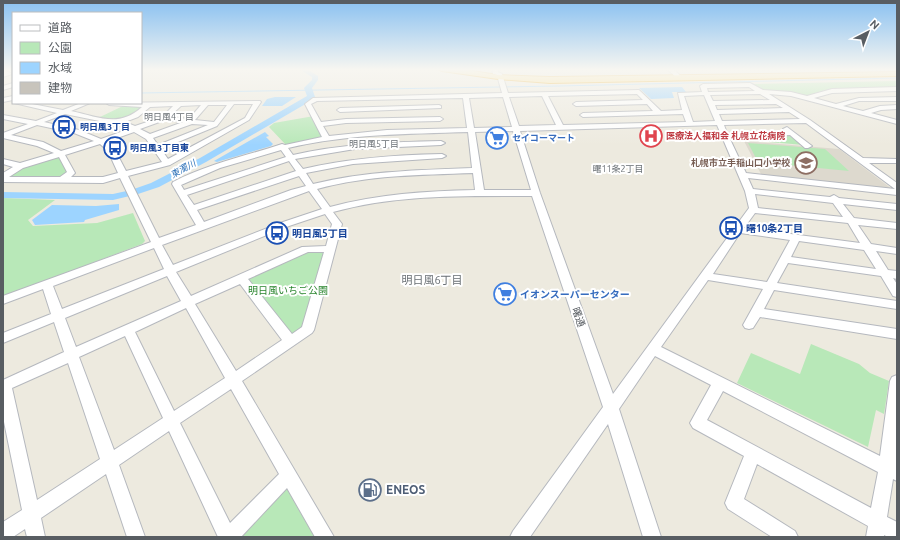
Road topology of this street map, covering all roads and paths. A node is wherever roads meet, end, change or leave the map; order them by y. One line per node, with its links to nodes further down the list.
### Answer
1 (470, 94): 11 (street)
2 (504, 94): 56 (street, 曙通)
3 (544, 94): 54 (street)
4 (569, 94): 24 (street)
5 (641, 94): 16 (street)
6 (680, 94): 33 (street)
7 (706, 94): 25 (street)
8 (765, 94): 17 (street)
9 (792, 94): 14 (street)
10 (817, 94): 14 (street)
11 (466, 96): 12 (street); 57 (street)
12 (439, 97): 15 (street); 28 (street)
13 (897, 97): 27 (street)
14 (809, 98): 27 (street)
15 (339, 99): 30 (street); 49 (street)
16 (648, 102): 24 (street); 35 (street)
17 (777, 102): 25 (street); 31 (street)
18 (206, 103): 19 (street); 23 (street); 44 (street)
19 (232, 103): 48 (street); 52 (street)
20 (22, 104): 32 (street)
21 (85, 104): 32 (street)
22 (128, 104): 26 (street)
23 (179, 104): 26 (street); 39 (street)
24 (576, 104): 37 (street)
25 (711, 104): 34 (street)
26 (148, 105): 43 (street)
27 (838, 106): 36 (street)
28 (439, 107): 30 (street); 40 (street)
29 (897, 107): 36 (street)
30 (340, 110): 41 (street)
31 (791, 110): 34 (street); 42 (street)
32 (65, 112): 43 (street); 47 (street)
33 (686, 112): 35 (street); 50 (street)
34 (715, 112): 51 (street)
35 (659, 113): 37 (street)
36 (863, 113): 46 (street)
37 (583, 115): 53 (street)
38 (3, 117): 47 (street)
39 (164, 118): 44 (street); 55 (street)
40 (440, 119): 41 (street); 58 (street)
41 (346, 121): 49 (street)
42 (808, 121): 45 (street); 72 (street)
43 (118, 122): 55 (street)
44 (190, 122): 48 (street); 62 (street)
45 (779, 122): 51 (street); 59 (street)
46 (897, 122)
47 (34, 123): 61 (street); 64 (street)
48 (215, 124): 52 (street); 68 (street)
49 (319, 124): 63 (street)
50 (690, 124): 51 (street); 53 (street)
51 (720, 124): 60 (street)
52 (233, 127): 75 (street)
53 (592, 127): 54 (street)
54 (561, 128): 56 (street)
55 (136, 129): 62 (street); 64 (street)
56 (515, 129): 57 (street); 90 (street, 曙通)
57 (470, 130): 58 (street); 77 (street)
58 (441, 131): 63 (street); 65 (street)
59 (792, 133): 60 (street); 67 (street)
60 (724, 135): 81 (street)
61 (3, 136): 69 (street)
62 (149, 137): 68 (street)
63 (326, 138): 66 (street)
64 (102, 141): 69 (street); 80 (street)
65 (441, 143): 70 (street); 71 (street)
66 (282, 146): 71 (street); 91 (street)
67 (808, 146)
68 (156, 148): 75 (street)
69 (60, 154): 76 (street); 83 (street)
70 (442, 156): 78 (street); 79 (street)
71 (291, 158): 79 (street); 91 (street)
72 (860, 160): 74 (street); 86 (street)
73 (3, 161): 76 (street)
74 (897, 161)
75 (168, 163): 80 (street)
76 (20, 166): 82 (street)
77 (476, 170): 78 (street); 89 (street)
78 (442, 171): 85 (street)
79 (301, 172): 85 (street); 94 (street)
80 (123, 175): 83 (street); 102 (street)
81 (742, 175): 84 (street); 87 (street)
82 (3, 178): 83 (street)
83 (61, 180)
84 (824, 184): 88 (street); 92 (street)
85 (311, 187): 95 (street); 98 (street)
86 (897, 187)
87 (749, 191): 92 (street); 96 (street)
88 (897, 192)
89 (480, 193): 90 (street); 95 (street)
90 (536, 193): 131 (street, 曙通)
91 (182, 194): 94 (street)
92 (836, 201): 93 (street); 97 (street)
93 (897, 207)
94 (192, 209): 98 (street)
95 (327, 210): 104 (street); 107 (street)
96 (754, 210): 97 (street); 100 (street)
97 (851, 221): 99 (street); 103 (street)
98 (202, 226): 102 (street)
99 (897, 226)
100 (738, 230): 101 (street); 110 (street)
101 (796, 238): 103 (street); 106 (street)
102 (156, 243): 107 (street); 112 (street)
103 (868, 247): 105 (street); 108 (street)
104 (330, 249): 111 (street); 124 (street)
105 (897, 251)
106 (784, 259): 108 (street); 113 (street)
107 (170, 270): 116 (street); 119 (street)
108 (885, 274): 109 (street); 114 (street)
109 (897, 275)
110 (704, 276): 113 (street); 125 (street)
111 (242, 279): 116 (street); 124 (street)
112 (47, 284): 115 (street); 119 (street)
113 (770, 286): 117 (street); 118 (street)
114 (897, 293)
115 (3, 300)
116 (188, 303): 121 (street); 127 (street)
117 (897, 305)
118 (756, 312): 120 (street); 122 (street)
119 (58, 316): 123 (street); 126 (street)
120 (749, 325)
121 (128, 330): 126 (street); 133 (street)
122 (897, 334)
123 (3, 338)
124 (290, 341): 127 (street)
125 (652, 349): 129 (street); 131 (street)
126 (71, 356): 130 (street); 135 (street)
127 (233, 379): 133 (street); 137 (street)
128 (897, 381): 132 (street)
129 (720, 383): 134 (street); 136 (street)
130 (3, 386): 138 (street)
131 (611, 409): 146 (street); 147 (street, 曙通)
132 (895, 413): 136 (street)
133 (172, 420): 135 (street); 144 (street)
134 (753, 453): 139 (street); 148 (street)
135 (109, 462): 138 (street); 143 (street)
136 (892, 470): 139 (street)
137 (289, 475): 144 (street); 145 (street)
138 (31, 514): 141 (street); 142 (street)
139 (876, 529): 140 (street)
140 (897, 532)
141 (3, 533)
142 (36, 537)
143 (136, 537)
144 (227, 537)
145 (325, 537)
146 (519, 537)
147 (652, 537)
148 (789, 537)

